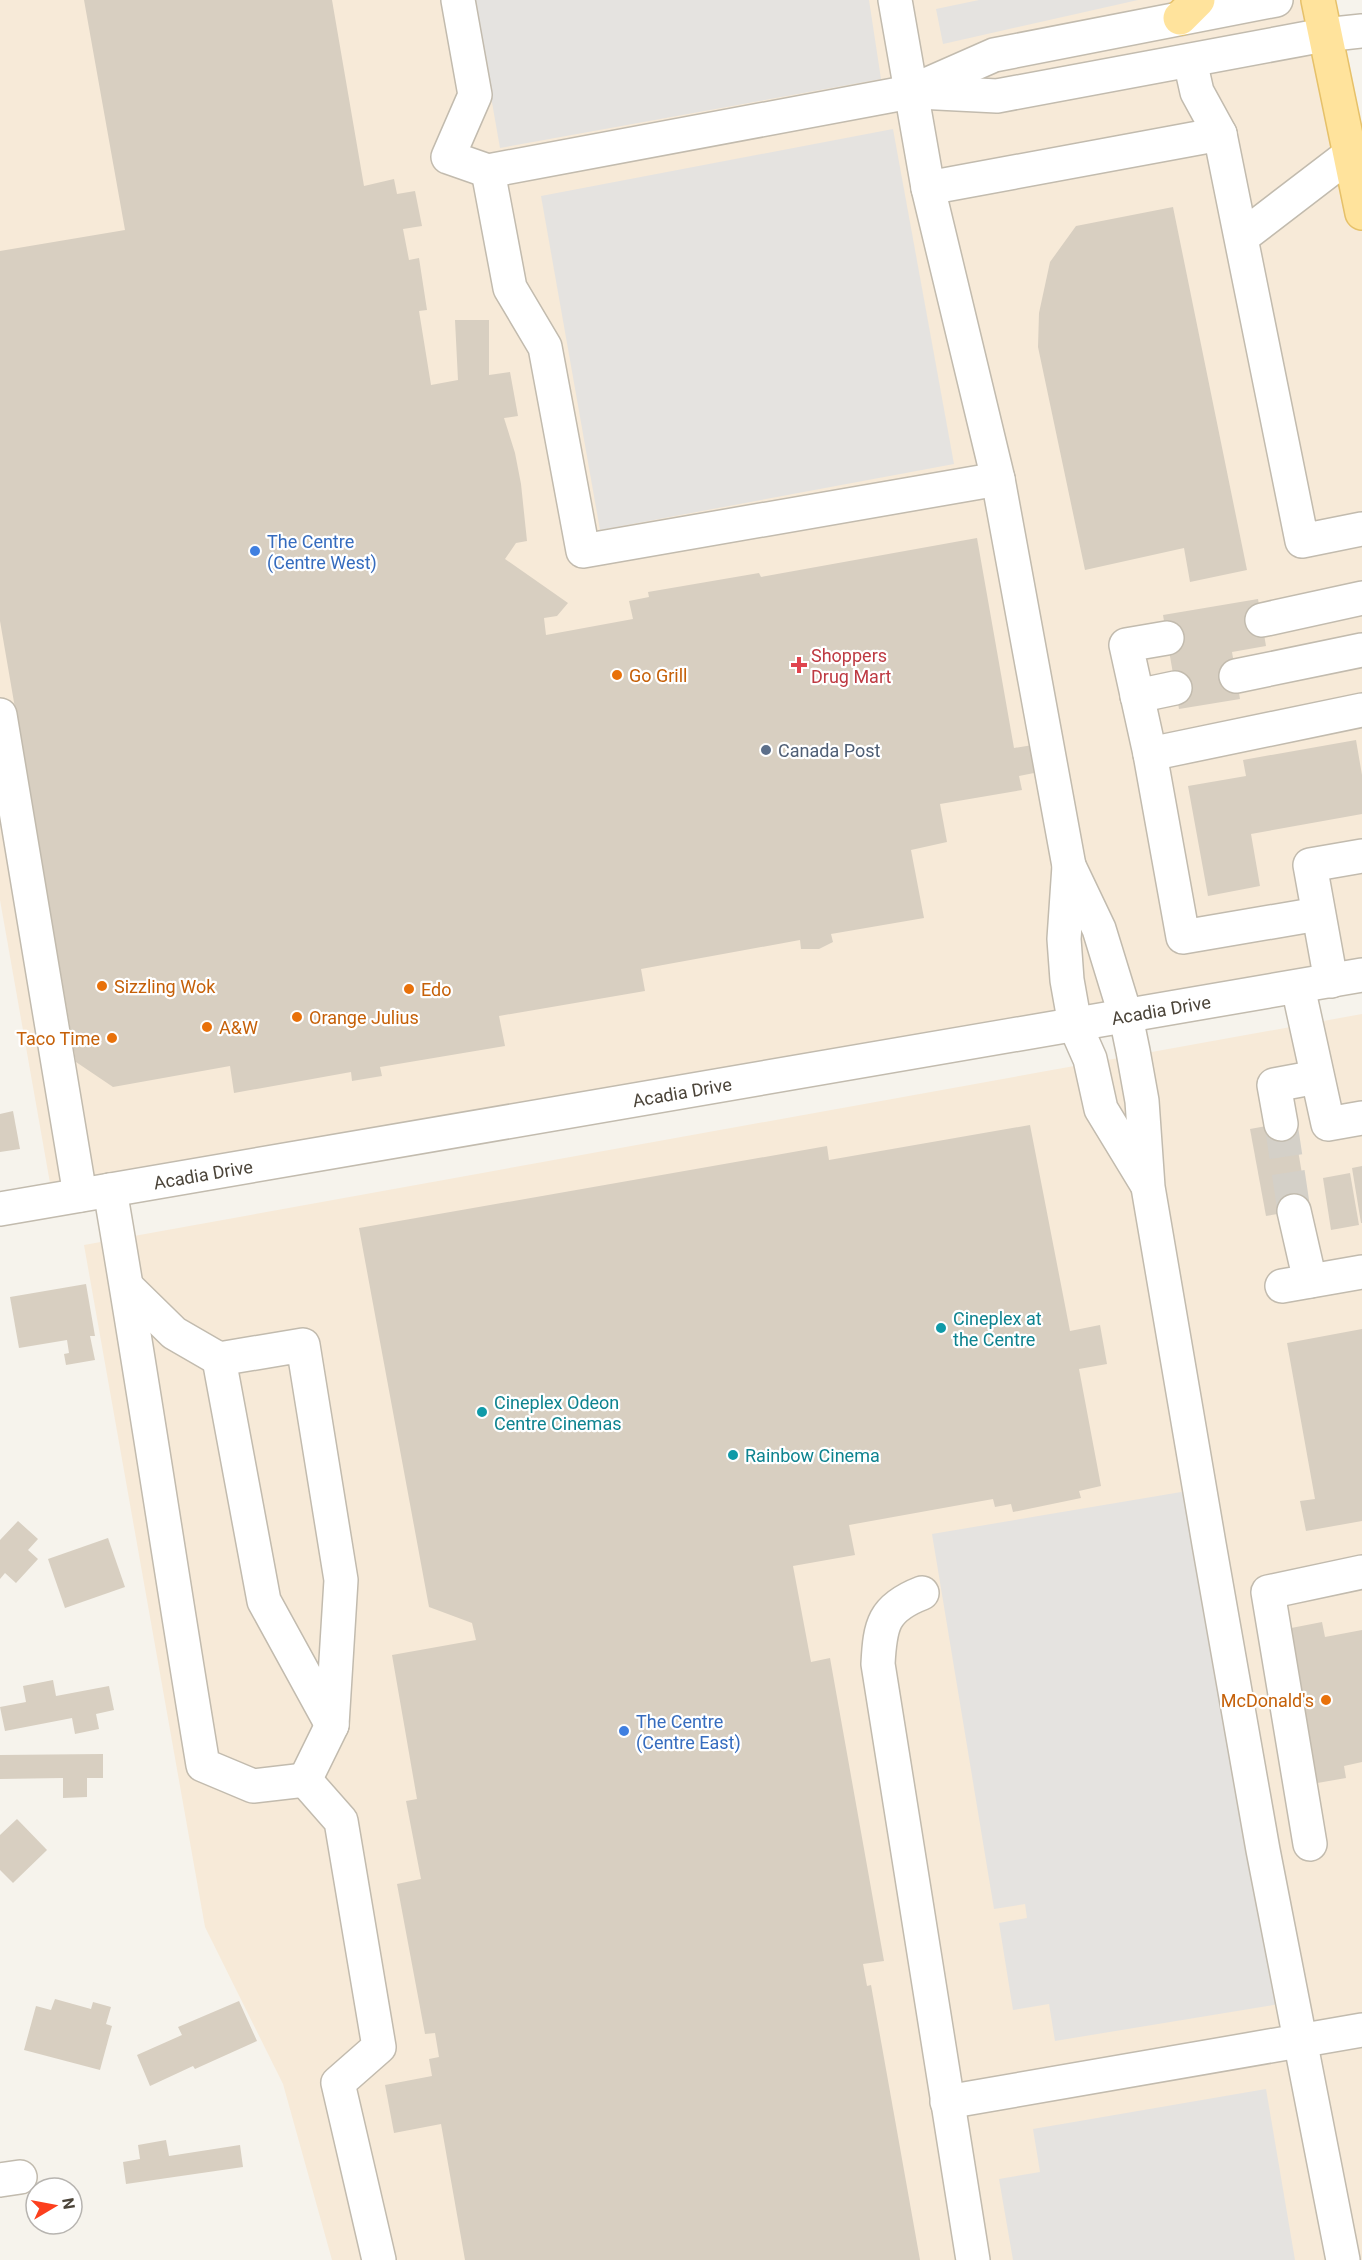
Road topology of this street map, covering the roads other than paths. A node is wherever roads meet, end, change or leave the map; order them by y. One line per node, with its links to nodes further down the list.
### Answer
1 (458, 0): 12 (street)
2 (895, 0): 9 (street)
3 (1276, 0): 5 (street)
4 (1318, 0): 7 (main road)
5 (1189, 9): 9 (street)
6 (1362, 31): 7 (street)
7 (1324, 35): 8 (street); 11 (main road)
8 (1190, 61): 9 (street); 10 (street)
9 (910, 92): 12 (street); 13 (street)
10 (1220, 134): 13 (street); 15 (street)
11 (1348, 155): 14 (main road); 15 (street)
12 (488, 171): 16 (street)
13 (928, 188): 16 (street)
14 (1362, 213)
15 (1242, 237): 17 (street)
16 (998, 479): 29 (street)
17 (1362, 529)
18 (1362, 598): 19 (street)
19 (1262, 620)
20 (1167, 638): 24 (street)
21 (1362, 650): 22 (street)
22 (1236, 676)
23 (1175, 688): 24 (street)
24 (1137, 696): 27 (street)
25 (1362, 710): 27 (street)
26 (0, 715): 39 (street)
27 (1150, 754): 30 (street)
28 (1362, 856): 30 (street)
29 (1069, 866): 33 (street); 34 (street)
30 (1318, 914): 31 (street)
31 (1347, 978): 32 (street, Acadia Drive)
32 (1298, 987): 33 (street, Acadia Drive); 35 (street)
33 (1126, 1017): 34 (street, Acadia Drive); 38 (street)
34 (1075, 1025): 38 (street); 39 (street, Acadia Drive)
35 (1317, 1077): 36 (street); 37 (street)
36 (1362, 1118)
37 (1281, 1124)
38 (1148, 1187): 51 (street)
39 (95, 1192): 40 (street, Acadia Drive); 43 (street)
40 (0, 1209)
41 (1294, 1211): 42 (street)
42 (1362, 1272)
43 (128, 1288): 44 (street); 48 (street)
44 (219, 1359): 47 (street); 47 (street)
45 (1353, 1580): 49 (street)
46 (922, 1593): 52 (street)
47 (332, 1725): 48 (street)
48 (305, 1780): 53 (street)
49 (1310, 1844)
50 (1362, 2030): 51 (street)
51 (1301, 2040): 52 (street); 55 (street)
52 (947, 2102): 54 (street)
53 (379, 2260)
54 (973, 2260)
55 (1343, 2260)

